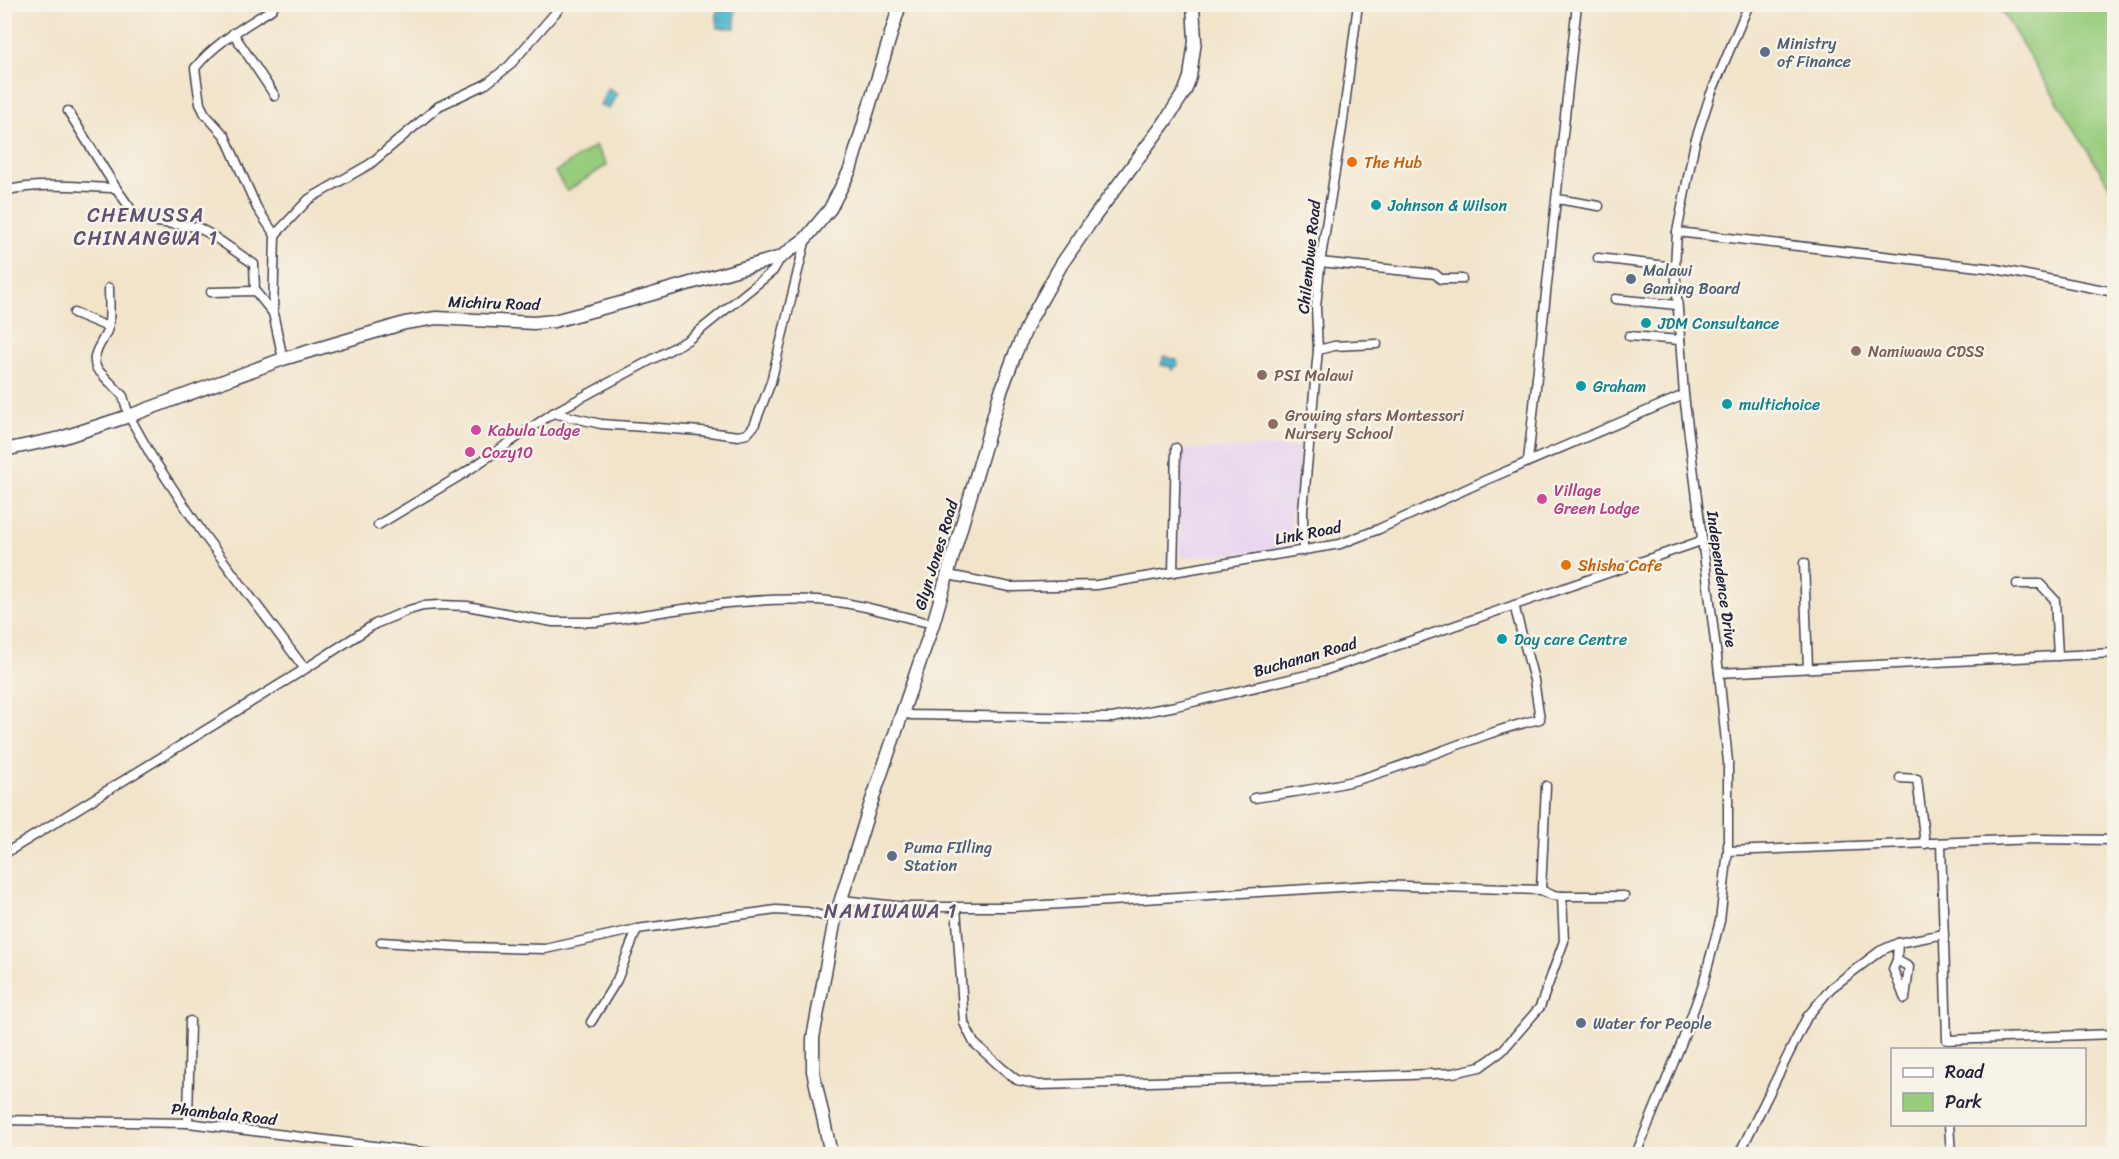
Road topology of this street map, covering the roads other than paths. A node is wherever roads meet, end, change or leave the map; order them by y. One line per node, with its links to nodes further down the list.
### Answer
1 (275, 4): 8 (street)
2 (563, 4): 16 (street)
3 (900, 4): 17 (street, Michiru Road)
4 (1193, 4): 48 (street, Glyn Jones Road)
5 (1358, 4): 20 (street, Chilembwe Road)
6 (1577, 4): 13 (street)
7 (1749, 4): 15 (street, Independence Drive)
8 (233, 33): 9 (street); 16 (street)
9 (275, 96)
10 (68, 111): 11 (street)
11 (116, 188): 12 (street); 24 (street)
12 (4, 191)
13 (1557, 200): 14 (street); 42 (street)
14 (1599, 206)
15 (1677, 232): 21 (street, Independence Drive); 26 (street)
16 (274, 235): 30 (street)
17 (806, 238): 18 (street, Michiru Road); 38 (street)
18 (781, 256): 36 (street, Michiru Road); 38 (street)
19 (1598, 258): 21 (street)
20 (1320, 262): 22 (street); 35 (street, Chilembwe Road)
21 (1675, 267): 28 (street, Independence Drive)
22 (1462, 279)
23 (109, 288): 31 (street)
24 (255, 291): 25 (street); 30 (street)
25 (211, 292)
26 (2115, 292)
27 (1615, 300): 28 (street)
28 (1677, 305): 33 (street, Independence Drive)
29 (74, 313): 31 (street)
30 (273, 313): 36 (street)
31 (108, 327): 39 (street)
32 (1629, 336): 33 (street)
33 (1680, 340): 37 (street, Independence Drive)
34 (1377, 344): 35 (street)
35 (1318, 351): 45 (street, Chilembwe Road)
36 (283, 359): 39 (street, Michiru Road)
37 (1684, 395): 42 (street, Link Road); 44 (street, Independence Drive)
38 (553, 413): 43 (street)
39 (129, 416): 41 (street, Michiru Road); 55 (street)
40 (1176, 448): 47 (street)
41 (4, 450)
42 (1528, 462): 45 (street, Link Road)
43 (378, 525)
44 (1701, 541): 50 (street, Buchanan Road); 56 (street, Independence Drive)
45 (1303, 551): 47 (street, Link Road)
46 (1804, 563): 54 (street)
47 (1173, 572): 48 (street, Link Road)
48 (948, 575): 51 (street, Glyn Jones Road)
49 (2017, 584): 53 (street)
50 (1514, 605): 57 (street, Buchanan Road); 60 (street)
51 (933, 624): 55 (street); 57 (street, Glyn Jones Road)
52 (2115, 653): 53 (street)
53 (2058, 656): 54 (street)
54 (1808, 668): 56 (street)
55 (305, 669): 65 (street)
56 (1719, 673): 64 (street, Independence Drive)
57 (902, 712): 69 (street, Glyn Jones Road)
58 (1900, 778): 63 (street)
59 (1546, 786): 66 (street)
60 (1254, 798)
61 (2115, 840): 62 (street)
62 (1941, 843): 63 (street); 73 (street)
63 (1925, 844): 64 (street)
64 (1728, 851): 86 (street, Independence Drive)
65 (4, 854)
66 (1541, 890): 67 (street); 70 (street)
67 (1562, 896): 68 (street); 70 (street)
68 (1624, 896)
69 (842, 900): 70 (street); 71 (street, Glyn Jones Road)
70 (956, 907)
71 (835, 919): 72 (street); 85 (street, Glyn Jones Road)
72 (637, 929): 74 (street); 78 (street)
73 (1944, 934): 75 (street); 80 (street)
74 (381, 942)
75 (1898, 943): 76 (street); 87 (street)
76 (1897, 960)
77 (190, 1021): 82 (street)
78 (591, 1022)
79 (2115, 1034): 80 (street)
80 (1947, 1045)
81 (4, 1120): 82 (street, Phambala Road)
82 (188, 1123): 84 (street, Phambala Road)
83 (1949, 1126): 88 (street)
84 (439, 1155)
85 (831, 1155)
86 (1636, 1155)
87 (1739, 1155)
88 (1951, 1155)

